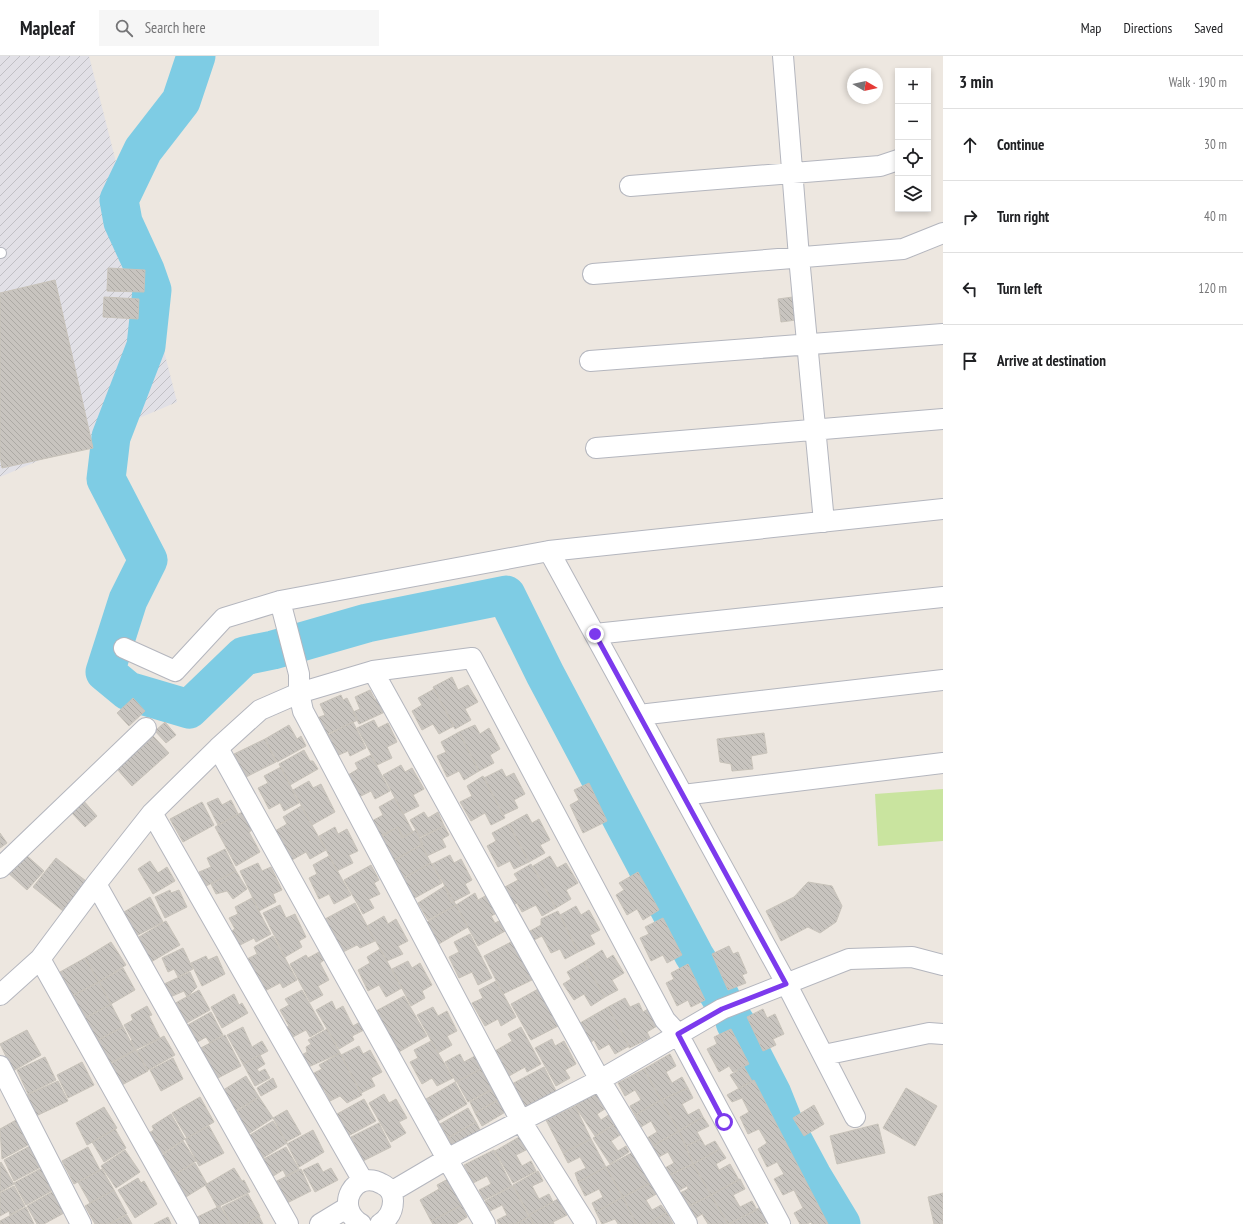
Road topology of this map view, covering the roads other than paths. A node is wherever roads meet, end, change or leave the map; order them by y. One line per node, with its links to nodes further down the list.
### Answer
1 (783, 56): 3 (street)
2 (895, 161): 3 (street)
3 (792, 172): 4 (street); 6 (street)
4 (630, 186)
5 (943, 233): 6 (street)
6 (799, 257): 7 (street); 9 (street)
7 (593, 274)
8 (943, 334): 9 (street)
9 (807, 344): 10 (street); 12 (street)
10 (590, 361)
11 (943, 419): 12 (street)
12 (816, 431): 13 (street); 15 (street)
13 (596, 448)
14 (943, 509): 15 (street)
15 (824, 522): 16 (street)
16 (549, 551): 18 (street); 19 (street)
17 (943, 597): 19 (street)
18 (280, 601): 20 (street); 23 (street)
19 (595, 634): 24 (street)
20 (124, 648)
21 (373, 671): 23 (street); 36 (street); 40 (street)
22 (943, 680): 24 (street)
23 (299, 693): 26 (street); 42 (street)
24 (639, 715): 28 (street)
25 (146, 728): 30 (street)
26 (218, 748): 29 (street); 43 (street)
27 (943, 762): 28 (street)
28 (683, 795): 34 (street)
29 (152, 813): 31 (street); 44 (street)
30 (0, 868)
31 (96, 884): 32 (street); 50 (street)
32 (40, 959): 35 (street); 49 (street)
33 (943, 965): 34 (street)
34 (786, 984): 36 (street); 38 (street)
35 (0, 995)
36 (678, 1034): 40 (street); 56 (street)
37 (943, 1034): 38 (street)
38 (824, 1056): 41 (street)
39 (0, 1066): 48 (street)
40 (600, 1080): 42 (street); 55 (street)
41 (855, 1117)
42 (521, 1121): 43 (street); 54 (street)
43 (447, 1159): 45 (street); 53 (street)
44 (363, 1181): 45 (street); 46 (street)
45 (391, 1192): 47 (street)
46 (348, 1206): 51 (street); 52 (street)
47 (384, 1223)
48 (81, 1224)
49 (189, 1224)
50 (288, 1224)
51 (320, 1224)
52 (361, 1224)
53 (485, 1224)
54 (586, 1224)
55 (687, 1224)
56 (780, 1224)

